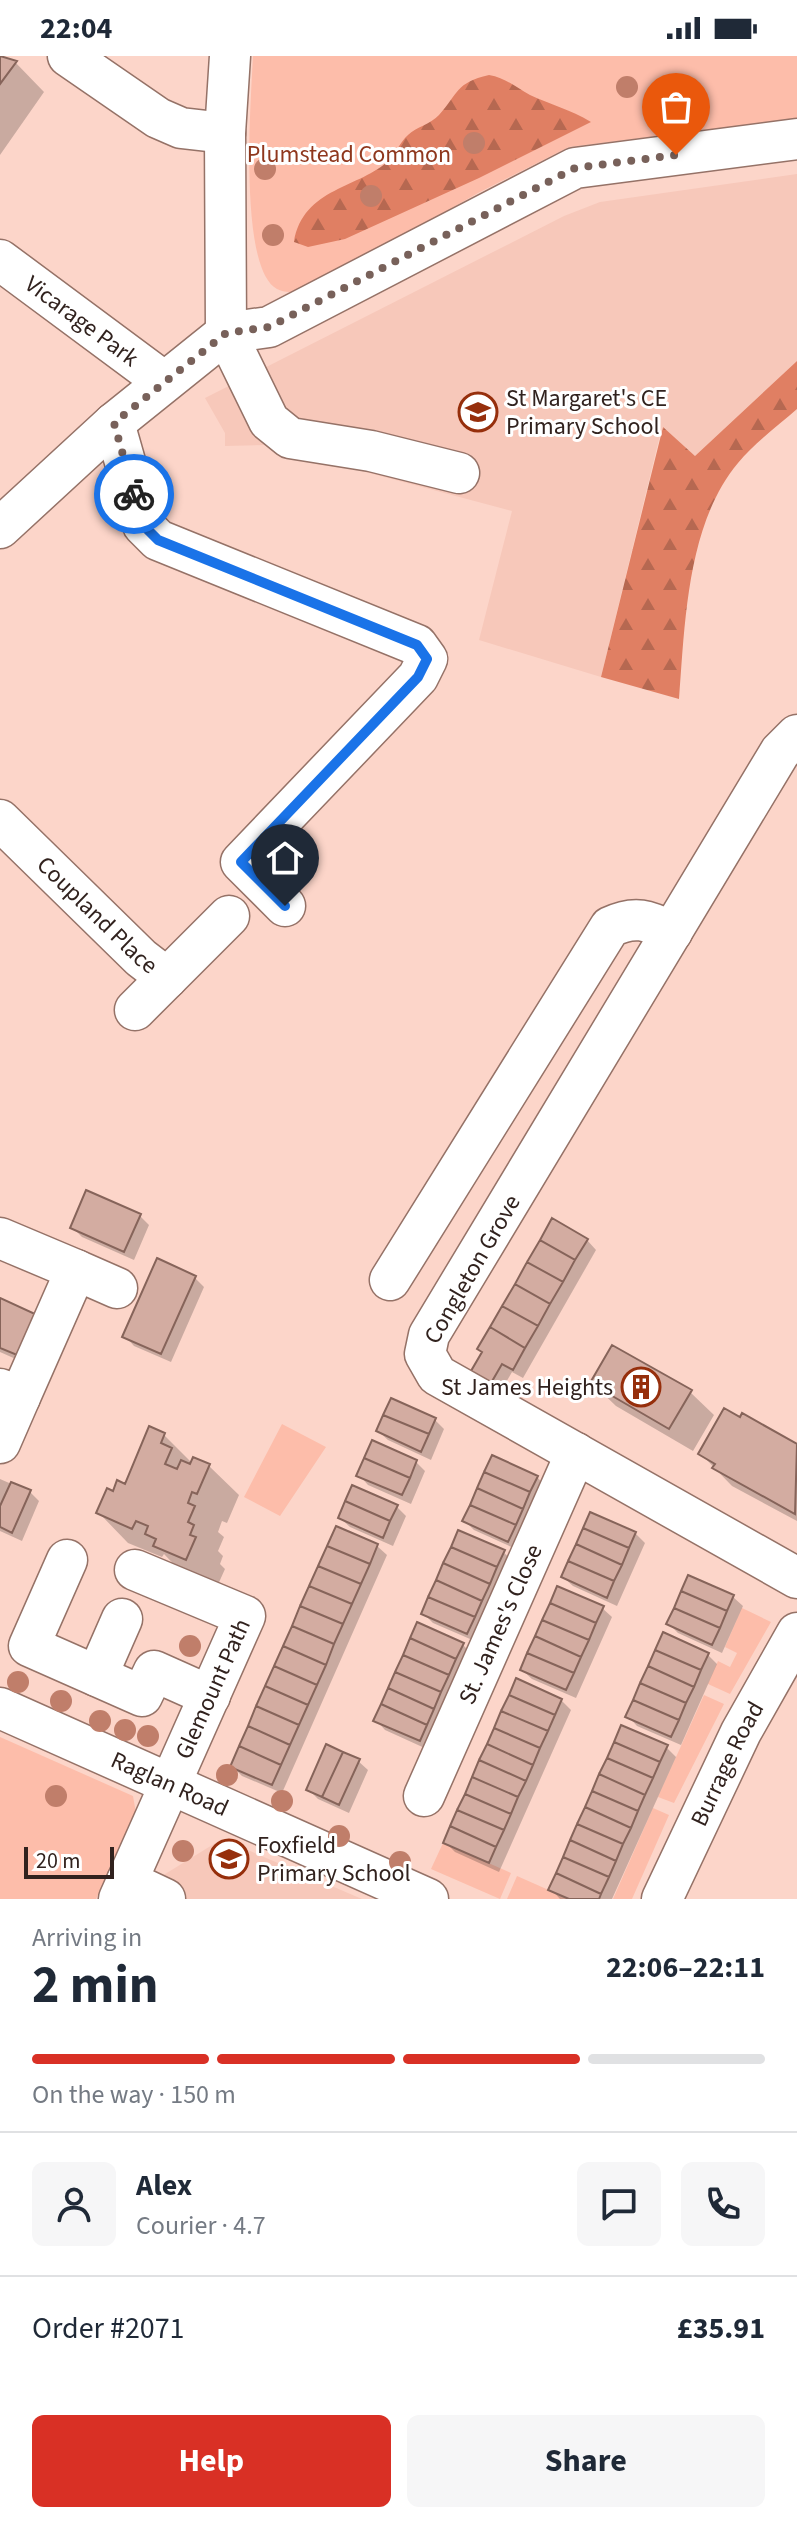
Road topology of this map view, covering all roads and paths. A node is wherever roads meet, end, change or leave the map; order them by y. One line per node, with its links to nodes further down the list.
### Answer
1 (68, 56): 3 (street)
2 (230, 56): 3 (street)
3 (225, 133): 6 (street)
4 (797, 139): 6 (street)
5 (0, 260): 7 (street, Vicarage Park)
6 (226, 333): 7 (street); 9 (street)
7 (163, 381): 8 (street)
8 (114, 423): 10 (street); 13 (street)
9 (459, 473)
10 (0, 528)
11 (792, 738): 15 (street, Congleton Grove)
12 (0, 820): 16 (street, Coupland Place)
13 (285, 906)
14 (229, 916): 16 (street, Coupland Place)
15 (672, 932): 20 (street); 24 (street, Congleton Grove)
16 (167, 978): 17 (street)
17 (135, 1010)
18 (0, 1238): 19 (street)
19 (76, 1270): 21 (street); 22 (street)
20 (390, 1280)
21 (117, 1288)
22 (10, 1393): 23 (street)
23 (0, 1443)
24 (576, 1453): 26 (street, Congleton Grove); 32 (street, St. James's Close)
25 (67, 1560): 28 (street)
26 (797, 1578)
27 (797, 1633): 36 (street, Burrage Road)
28 (97, 1676): 29 (street); 29 (street, Glemount Path)
29 (210, 1696): 31 (street, Glemount Path)
30 (0, 1708): 31 (street, Raglan Road)
31 (171, 1783): 33 (street, Glemount Path); 35 (street, Raglan Road)
32 (424, 1796)
33 (123, 1890): 34 (street)
34 (165, 1899)
35 (428, 1899)
36 (662, 1899)

